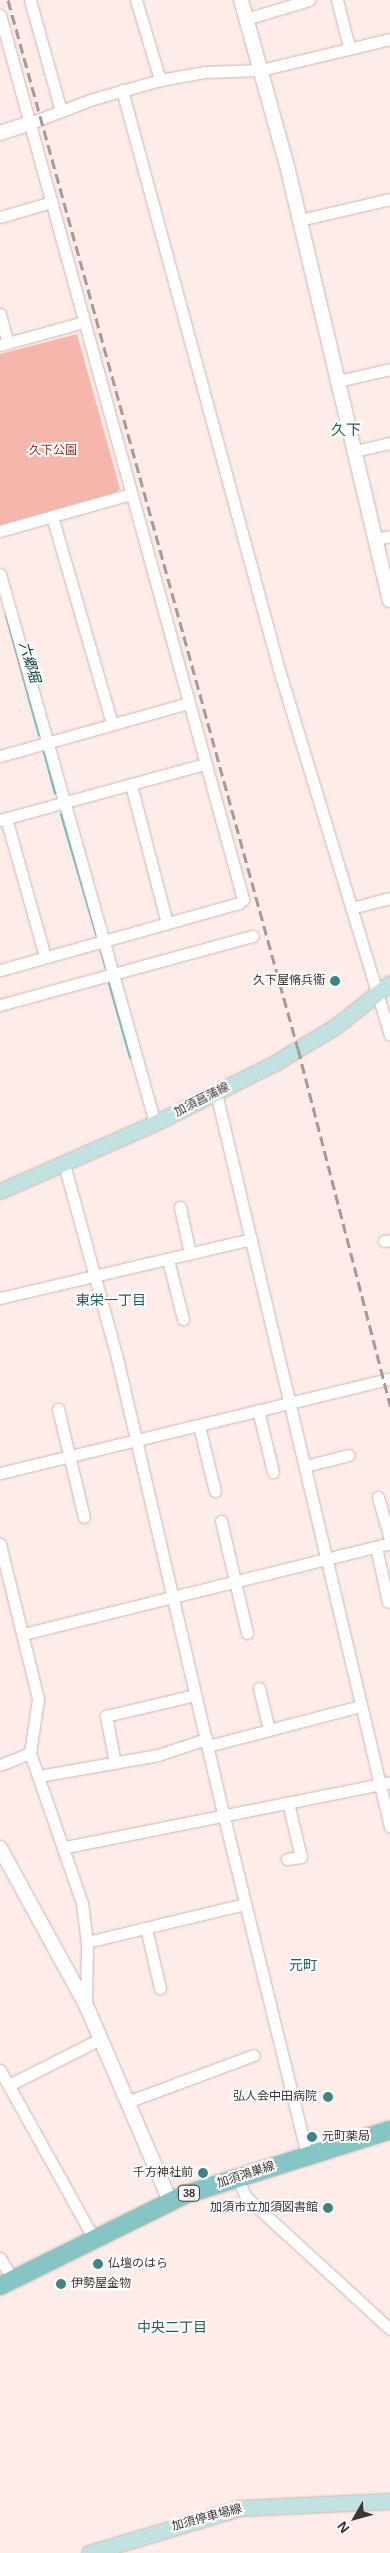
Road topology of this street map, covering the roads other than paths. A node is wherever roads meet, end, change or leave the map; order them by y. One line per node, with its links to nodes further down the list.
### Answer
1 (30, 0): 13 (street)
2 (136, 0): 11 (street)
3 (240, 0): 7 (street)
4 (309, 0): 7 (street)
5 (336, 0): 9 (street)
6 (0, 15): 14 (street)
7 (246, 19): 10 (street)
8 (390, 39): 9 (street)
9 (349, 47): 10 (street)
10 (261, 70): 11 (street); 19 (street)
11 (160, 80): 12 (street)
12 (122, 90): 13 (street); 43 (street)
13 (61, 111): 14 (street)
14 (30, 123): 15 (street); 17 (street)
15 (0, 133)
16 (390, 199): 19 (street)
17 (52, 202): 18 (street); 21 (street)
18 (0, 217)
19 (300, 220): 24 (street)
20 (0, 314): 22 (street)
21 (84, 322): 22 (street); 27 (street)
22 (4, 344)
23 (390, 369): 24 (street)
24 (338, 381): 26 (street)
25 (390, 443): 26 (street)
26 (355, 451): 31 (street)
27 (131, 494): 28 (street); 34 (street)
28 (52, 516): 29 (street); 35 (street)
29 (0, 531)
30 (390, 536): 31 (street)
31 (376, 539): 33 (street)
32 (0, 574): 36 (street)
33 (390, 600)
34 (188, 703): 35 (street); 38 (street)
35 (112, 724): 36 (street)
36 (47, 742): 37 (street); 40 (street)
37 (0, 756)
38 (206, 764): 39 (street); 44 (street)
39 (131, 785): 40 (street); 44 (street)
40 (64, 803): 41 (street); 46 (street)
41 (3, 819): 47 (street)
42 (390, 898): 43 (street)
43 (351, 908): 51 (street)
44 (167, 923): 46 (street)
45 (252, 936): 49 (street)
46 (103, 941): 47 (street); 49 (street)
47 (45, 958): 48 (street)
48 (0, 970)
49 (111, 973): 52 (street); 55 (street)
50 (390, 982): 51 (main road, 加須菖蒲線)
51 (376, 996): 53 (street); 54 (main road, 加須菖蒲線)
52 (0, 1005)
53 (390, 1034)
54 (216, 1093): 55 (main road, 加須菖蒲線); 59 (street)
55 (155, 1123): 56 (main road, 加須菖蒲線)
56 (64, 1164): 57 (main road, 加須菖蒲線); 62 (street)
57 (0, 1191)
58 (180, 1207): 60 (street)
59 (251, 1239): 60 (street); 66 (street)
60 (190, 1254): 61 (street)
61 (168, 1260): 62 (street); 64 (street)
62 (96, 1276): 63 (street); 70 (street)
63 (0, 1298)
64 (183, 1319)
65 (390, 1379): 66 (street)
66 (290, 1402): 68 (street); 73 (street)
67 (58, 1408): 72 (street)
68 (258, 1410): 69 (street); 74 (street)
69 (199, 1426): 70 (street); 76 (street)
70 (136, 1443): 72 (street); 86 (street)
71 (349, 1455): 73 (street)
72 (68, 1458): 75 (street); 78 (street)
73 (305, 1466): 84 (street)
74 (273, 1472)
75 (0, 1473)
76 (215, 1491)
77 (378, 1497): 80 (street)
78 (84, 1517)
79 (221, 1521): 85 (street)
80 (390, 1539)
81 (390, 1543): 83 (street)
82 (0, 1544): 89 (street)
83 (376, 1547): 84 (street); 87 (street)
84 (327, 1561): 85 (street); 92 (street)
85 (236, 1582): 86 (street); 88 (street)
86 (172, 1598): 89 (street); 91 (street)
87 (388, 1602)
88 (247, 1633)
89 (22, 1634): 95 (street)
90 (260, 1688): 93 (street)
91 (195, 1695): 94 (street); 96 (street)
92 (361, 1706): 93 (street); 99 (street)
93 (269, 1730): 94 (street)
94 (207, 1742): 96 (street); 101 (street)
95 (30, 1753): 97 (street); 98 (street)
96 (114, 1763): 98 (street)
97 (0, 1765)
98 (39, 1776): 103 (street)
99 (385, 1783): 100 (street); 102 (street)
100 (288, 1804): 101 (street); 105 (street)
101 (224, 1817): 103 (street); 106 (street)
102 (390, 1827)
103 (66, 1847): 108 (street)
104 (0, 1848): 110 (street)
105 (287, 1859)
106 (245, 1904): 107 (street); 117 (street)
107 (146, 1928): 108 (street); 109 (street)
108 (87, 1942): 110 (street)
109 (160, 1988)
110 (86, 2005): 111 (street)
111 (100, 2039): 114 (street); 115 (street)
112 (254, 2054): 115 (street)
113 (0, 2070): 114 (street)
114 (8, 2086): 120 (street)
115 (127, 2102): 119 (street)
116 (390, 2130): 117 (main road, 加須鴻巣線 / 38)
117 (308, 2155): 118 (main road, 加須鴻巣線 / 38)
118 (237, 2178): 119 (main road, 加須鴻巣線 / 38); 123 (street)
119 (170, 2201): 120 (main road, 加須鴻巣線 / 38)
120 (94, 2239): 122 (main road, 加須鴻巣線 / 38)
121 (0, 2258): 122 (street)
122 (6, 2283)
123 (390, 2328)
124 (390, 2501): 125 (main road, 加須停車場線)
125 (89, 2553)

